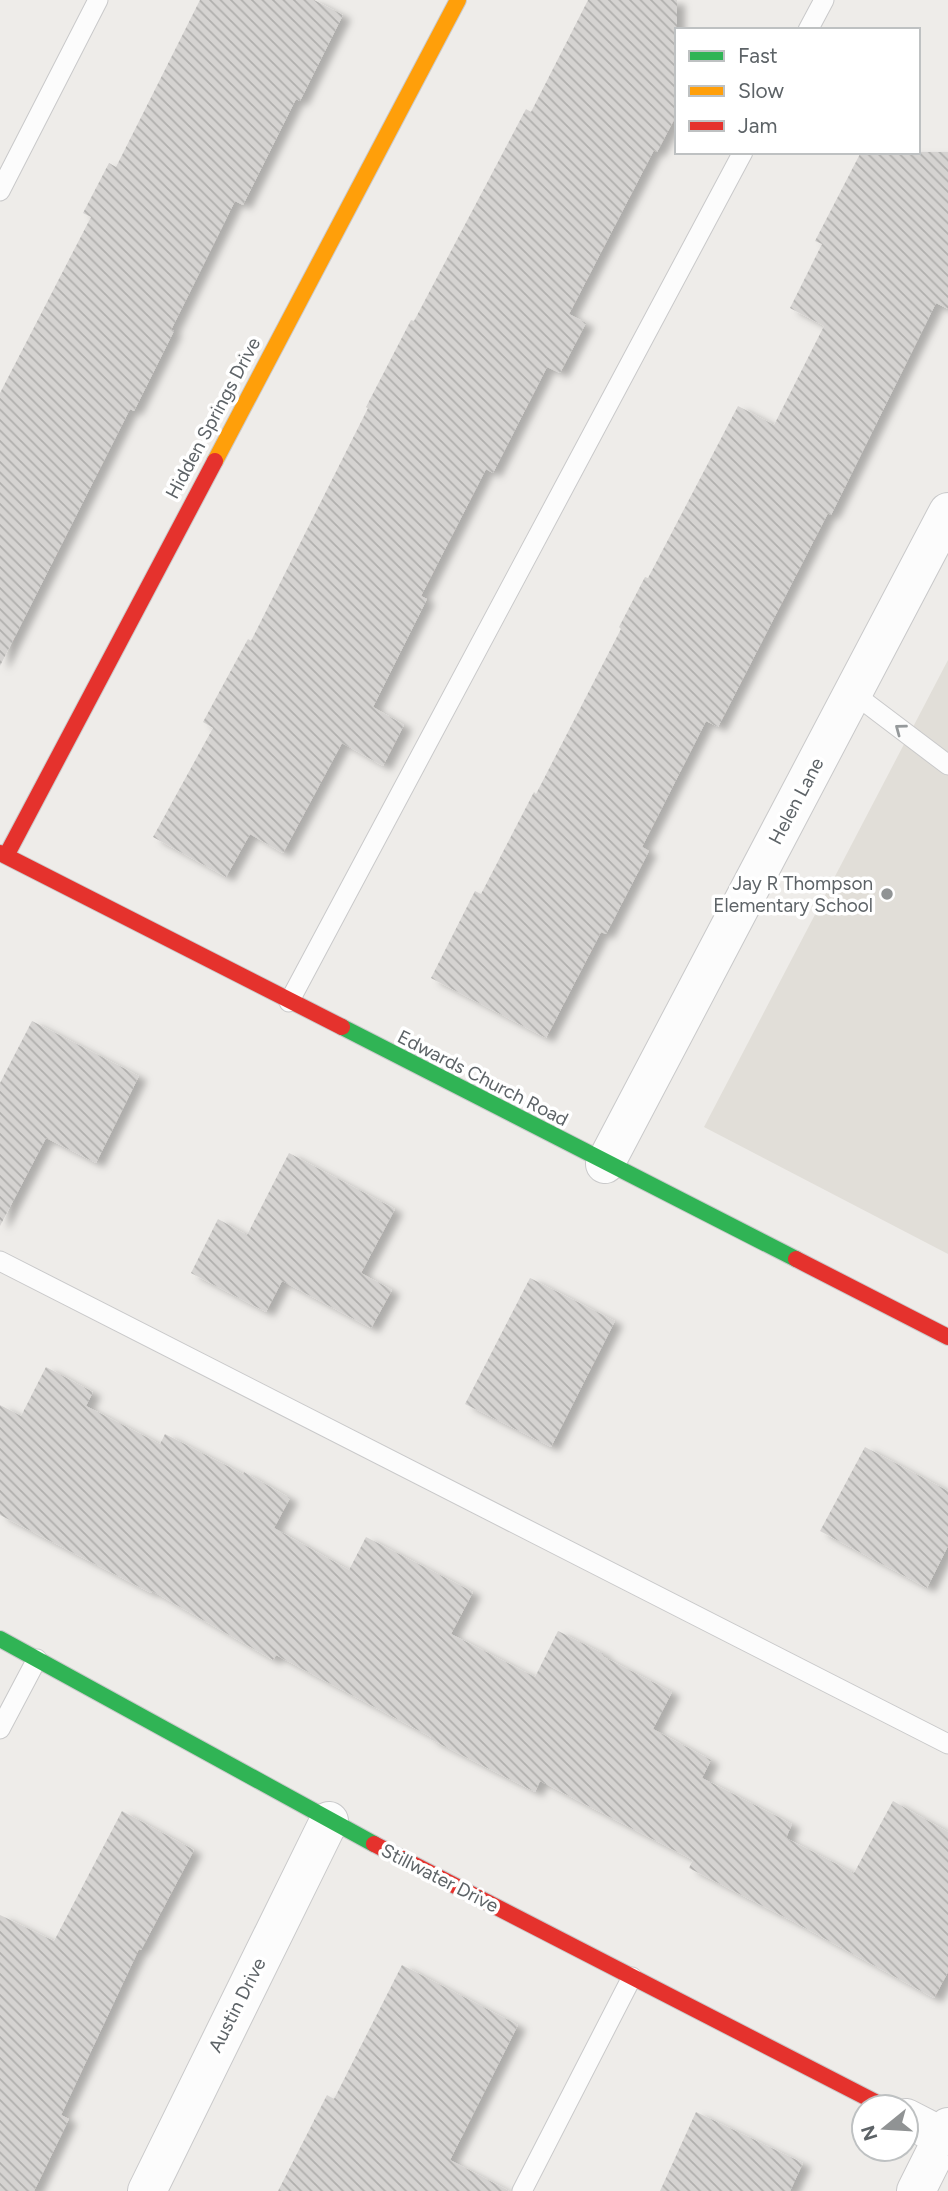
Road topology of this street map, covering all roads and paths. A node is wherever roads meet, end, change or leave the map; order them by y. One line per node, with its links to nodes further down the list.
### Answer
1 (98, 0): 6 (lane)
2 (458, 0): 10 (street, Hidden Springs Drive)
3 (824, 0): 4 (lane)
4 (809, 28)
5 (742, 154): 11 (lane)
6 (0, 191)
7 (948, 512): 8 (street, Helen Lane)
8 (853, 693): 9 (lane, one-way to 8); 12 (street, Helen Lane)
9 (948, 765)
10 (3, 854): 11 (street, Edwards Church Road)
11 (289, 1002): 12 (street, Edwards Church Road)
12 (605, 1164): 14 (street, Edwards Church Road)
13 (0, 1261): 18 (lane)
14 (948, 1337)
15 (0, 1639): 16 (street, Stillwater Drive)
16 (37, 1659): 17 (lane); 19 (street, Stillwater Drive)
17 (0, 1729)
18 (948, 1744)
19 (330, 1821): 20 (street, Stillwater Drive); 24 (street, Austin Drive)
20 (632, 1977): 21 (street, Stillwater Drive); 25 (lane)
21 (858, 2093)
22 (920, 2123): 23 (street)
23 (946, 2132): 26 (street)
24 (147, 2191)
25 (522, 2191)
26 (916, 2191)

